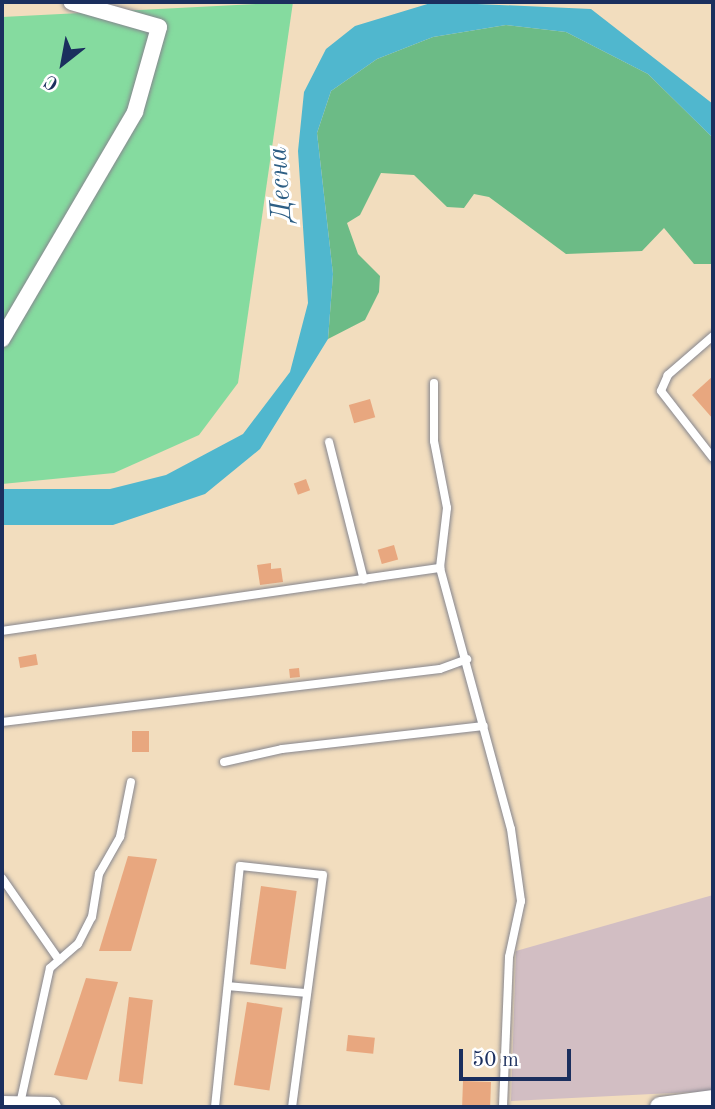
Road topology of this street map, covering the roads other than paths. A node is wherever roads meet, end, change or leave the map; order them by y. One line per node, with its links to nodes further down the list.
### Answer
1 (71, 2): 3 (street)
2 (713, 336): 6 (lane)
3 (2, 339)
4 (434, 383): 7 (lane)
5 (329, 442): 8 (lane)
6 (713, 458)
7 (440, 568): 8 (lane); 10 (lane)
8 (364, 580): 9 (lane)
9 (2, 631)
10 (467, 659): 11 (lane); 12 (lane)
11 (2, 722)
12 (484, 726): 13 (lane); 24 (lane)
13 (225, 762)
14 (131, 782): 16 (lane)
15 (2, 878): 16 (lane)
16 (59, 960): 20 (lane)
17 (228, 986): 18 (lane); 18 (lane); 22 (lane)
18 (307, 993): 23 (lane)
19 (713, 1100): 25 (street)
20 (11, 1105): 21 (street)
21 (50, 1107)
22 (215, 1107)
23 (292, 1107)
24 (503, 1107)
25 (660, 1107)

